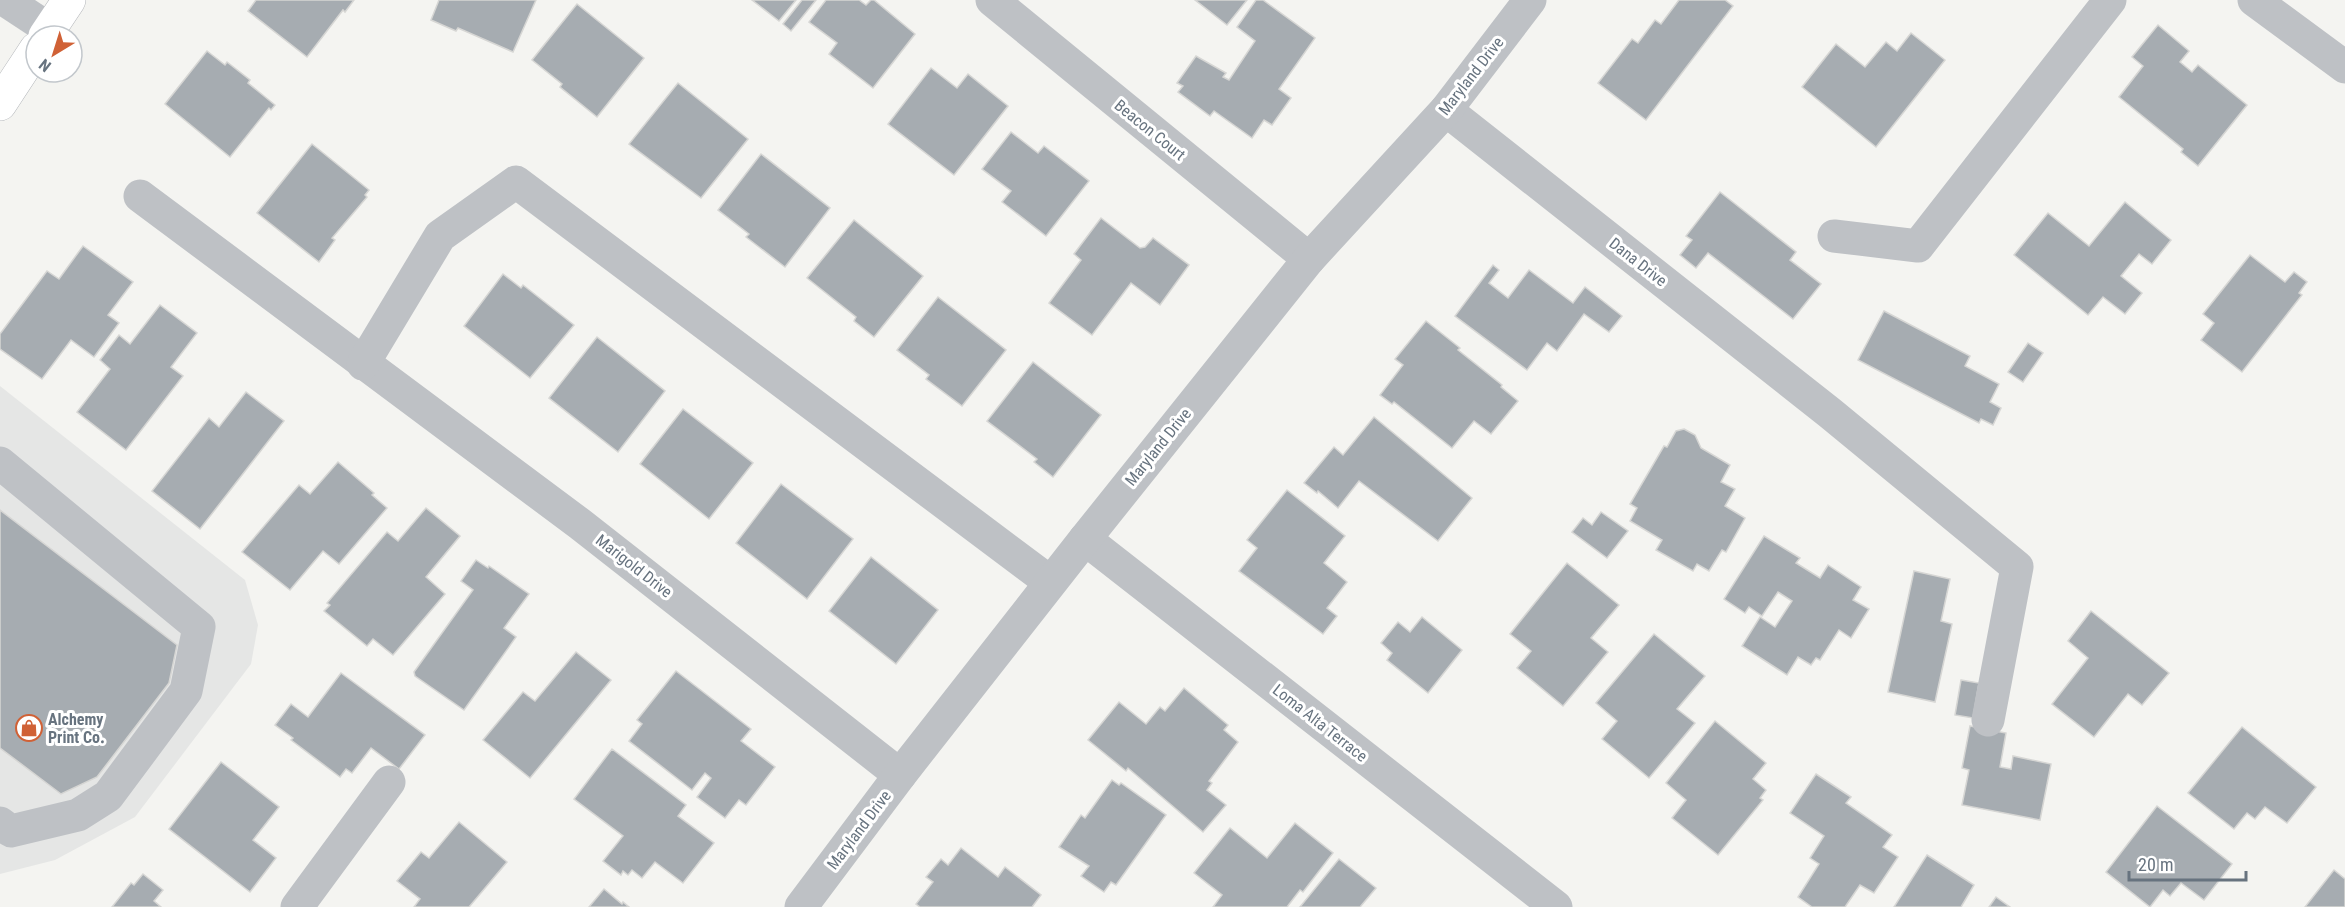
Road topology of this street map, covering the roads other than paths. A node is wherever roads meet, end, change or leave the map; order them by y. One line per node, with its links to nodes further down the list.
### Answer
1 (4, 0): 7 (street)
2 (69, 0): 8 (main road)
3 (992, 0): 15 (street, Beacon Court)
4 (1530, 0): 12 (street, Maryland Drive)
5 (2110, 0): 14 (street)
6 (2254, 0): 10 (street)
7 (29, 24)
8 (53, 24)
9 (24, 67): 11 (main road)
10 (2345, 67)
11 (0, 104)
12 (1446, 110): 15 (street, Maryland Drive); 20 (street, Dana Drive)
13 (140, 196): 16 (street, Marigold Drive)
14 (1834, 236)
15 (1309, 259): 18 (street, Maryland Drive)
16 (363, 364): 19 (street); 21 (street, Marigold Drive)
17 (0, 463): 23 (street)
18 (1085, 539): 19 (street, Maryland Drive); 26 (street, Loma Alta Terrace)
19 (1050, 582): 21 (street, Maryland Drive)
20 (1988, 720)
21 (900, 776): 25 (street, Maryland Drive)
22 (389, 782): 24 (street)
23 (0, 823)
24 (297, 907)
25 (801, 907)
26 (1556, 907)

